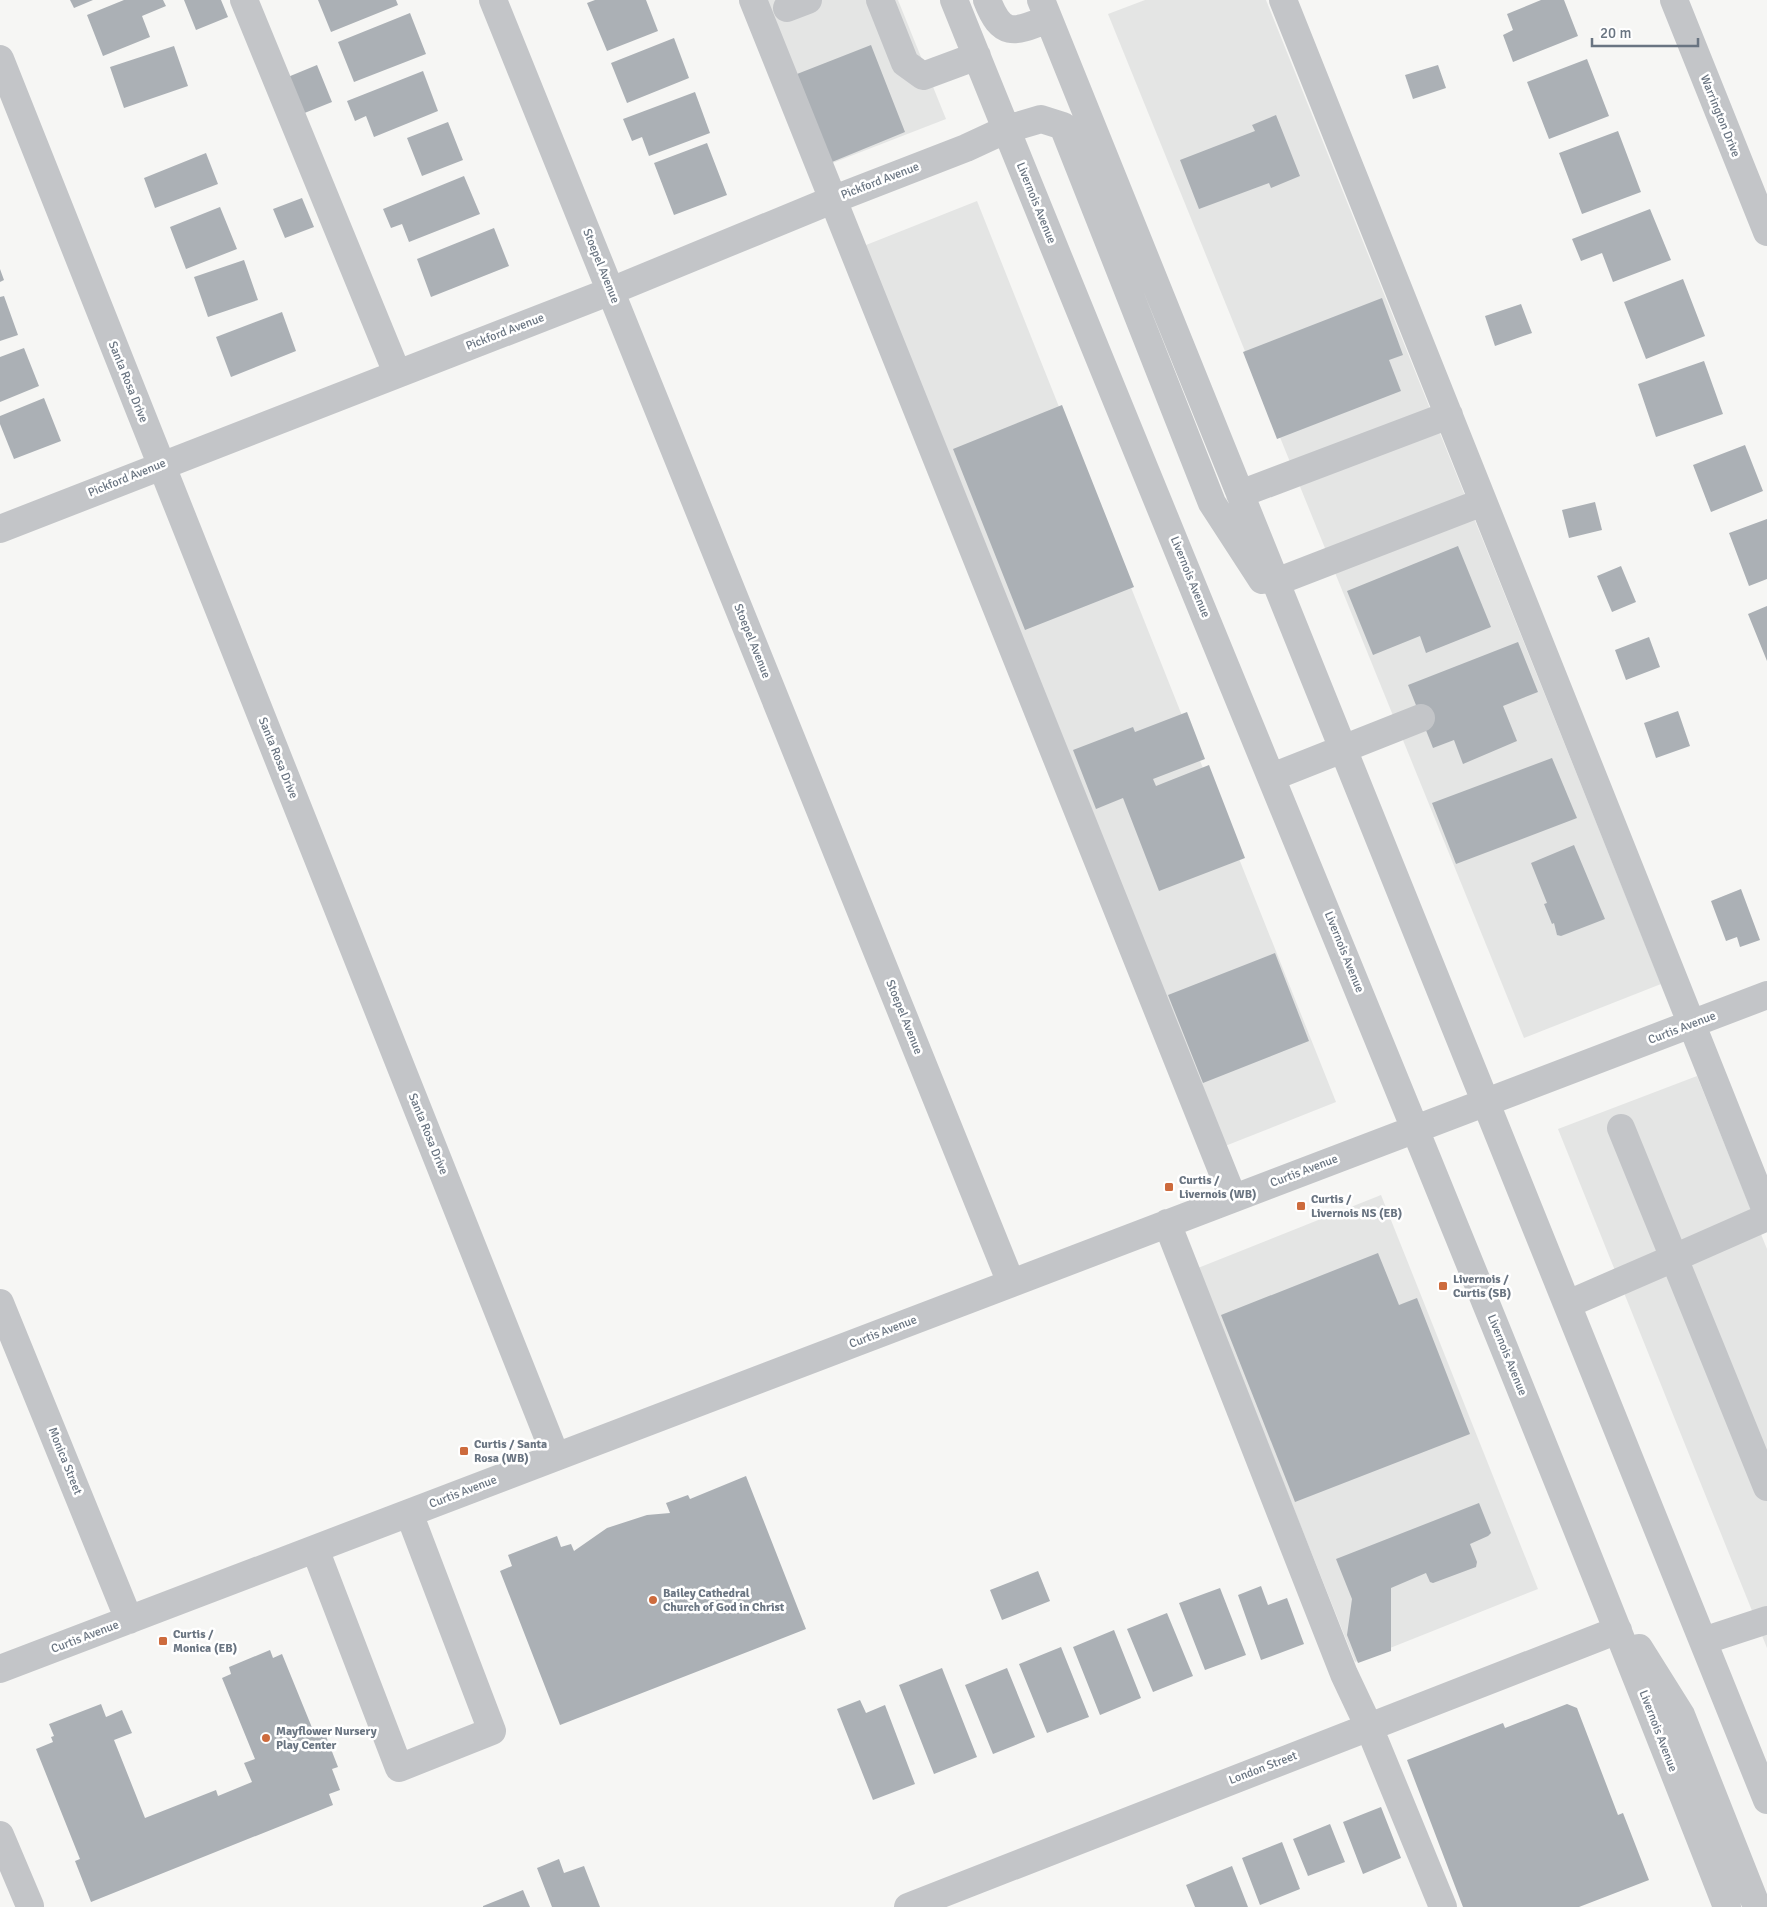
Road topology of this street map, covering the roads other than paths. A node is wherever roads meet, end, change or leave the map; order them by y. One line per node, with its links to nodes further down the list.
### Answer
1 (244, 0): 16 (street)
2 (493, 0): 15 (street, Stoepel Avenue)
3 (753, 0): 13 (street)
4 (880, 0): 10 (street)
5 (954, 0): 10 (street, Livernois Avenue)
6 (987, 0): 9 (street)
7 (1283, 0): 17 (street)
8 (1674, 0): 14 (street, Warrington Drive)
9 (1043, 5): 19 (street)
10 (977, 56): 12 (street, Livernois Avenue)
11 (0, 59): 18 (street, Santa Rosa Drive)
12 (1007, 128): 13 (street, Pickford Avenue); 23 (street, Pickford Avenue); 26 (street, Livernois Avenue)
13 (832, 200): 15 (street, Pickford Avenue); 32 (street)
14 (1767, 232)
15 (611, 291): 16 (street, Pickford Avenue); 36 (street, Stoepel Avenue)
16 (397, 373): 18 (street, Pickford Avenue)
17 (1449, 415): 19 (street); 20 (street)
18 (161, 464): 21 (street, Pickford Avenue); 39 (street, Santa Rosa Drive)
19 (1240, 494): 22 (street)
20 (1483, 502): 22 (street); 28 (street)
21 (0, 529)
22 (1276, 582): 23 (street)
23 (1297, 634): 25 (street)
24 (1421, 718): 25 (street)
25 (1344, 749): 26 (street); 29 (street)
26 (1272, 777): 30 (street, Livernois Avenue)
27 (1767, 995): 28 (street, Curtis Avenue)
28 (1691, 1025): 29 (street, Curtis Avenue); 33 (street)
29 (1487, 1103): 30 (street, Curtis Avenue); 38 (street)
30 (1416, 1128): 32 (street, Curtis Avenue); 43 (street, Livernois Avenue)
31 (1620, 1128): 35 (street)
32 (1233, 1198): 34 (street, Curtis Avenue)
33 (1767, 1215): 35 (street)
34 (1166, 1223): 36 (street, Curtis Avenue); 49 (street)
35 (1674, 1258): 38 (street); 40 (street)
36 (1011, 1283): 39 (street, Curtis Avenue)
37 (0, 1303): 44 (street, Monica Street)
38 (1568, 1304): 47 (street)
39 (556, 1457): 41 (street, Curtis Avenue)
40 (1767, 1487)
41 (409, 1513): 42 (street, Curtis Avenue); 42 (street)
42 (315, 1549): 44 (street, Curtis Avenue)
43 (1600, 1585): 46 (street, Livernois Avenue); 56 (street)
44 (129, 1620): 48 (street, Curtis Avenue)
45 (1767, 1620): 47 (street)
46 (1618, 1630): 49 (street, London Street); 55 (street, Livernois Avenue)
47 (1703, 1641): 50 (street)
48 (0, 1669)
49 (1369, 1727): 53 (street, London Street); 54 (street)
50 (1767, 1800)
51 (0, 1835): 52 (street)
52 (30, 1906)
53 (908, 1907)
54 (1443, 1907)
55 (1727, 1907)
56 (1757, 1907)

